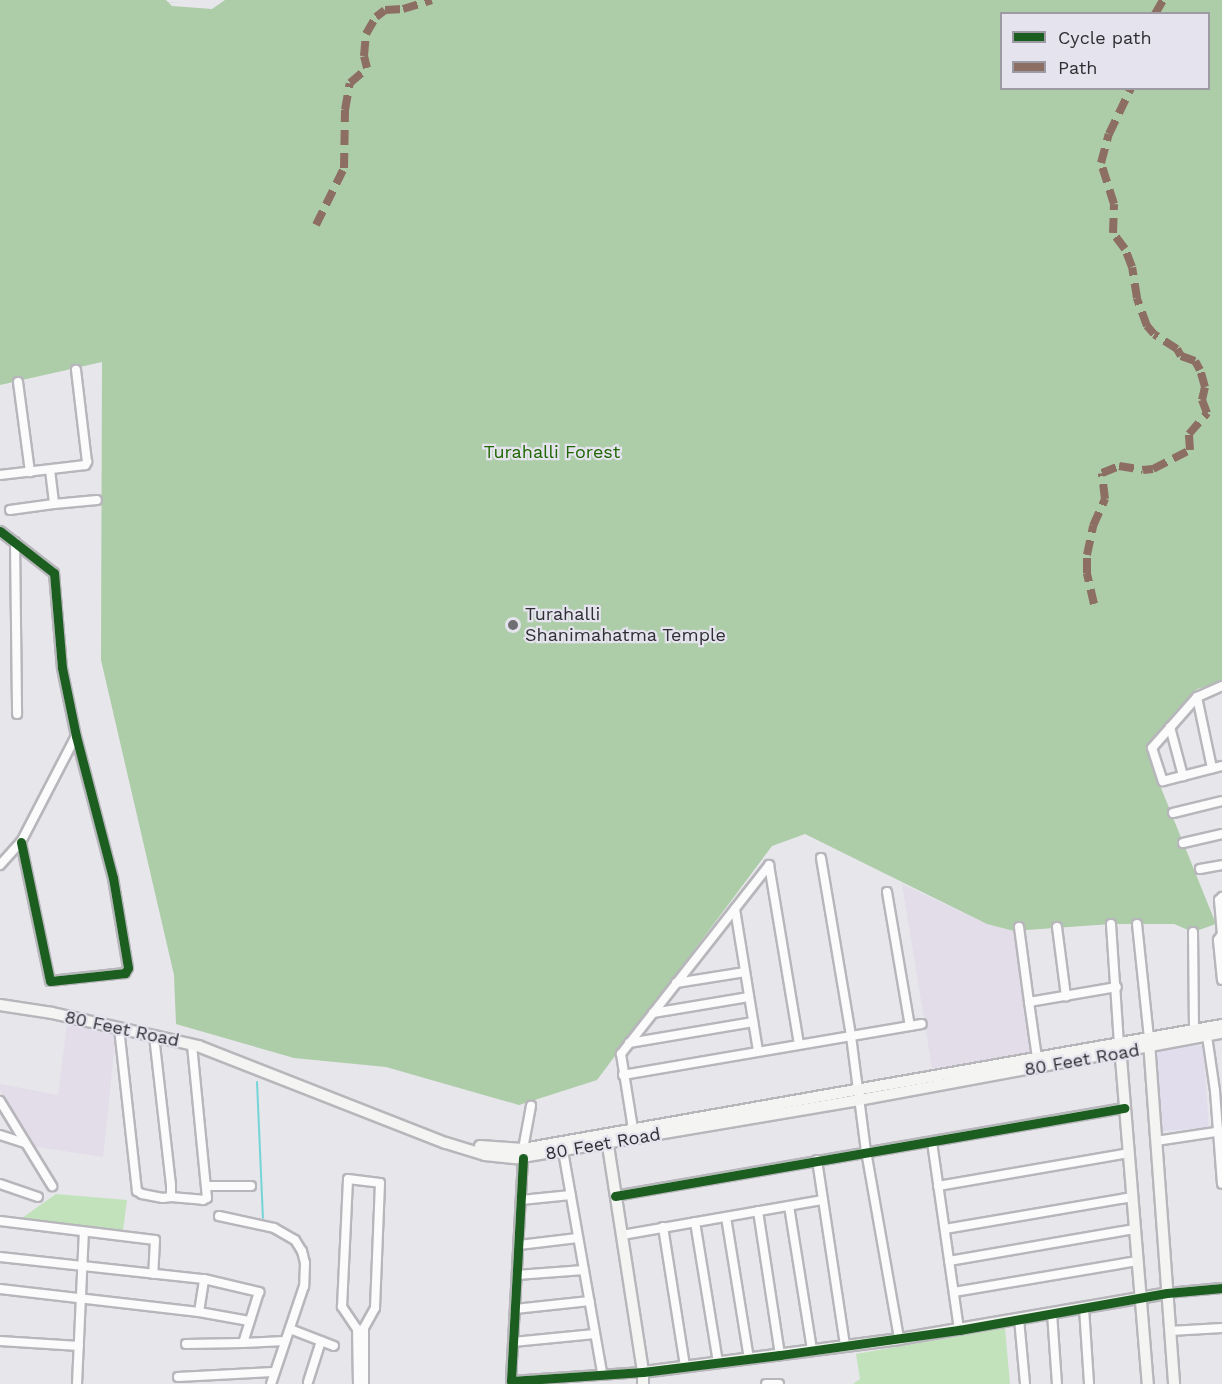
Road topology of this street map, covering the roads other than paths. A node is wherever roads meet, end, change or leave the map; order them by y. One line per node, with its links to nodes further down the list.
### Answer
1 (76, 370): 3 (street)
2 (18, 382): 4 (street)
3 (50, 470): 4 (street); 7 (street)
4 (30, 472): 5 (street)
5 (0, 477)
6 (97, 500): 7 (street)
7 (54, 504): 8 (street)
8 (10, 510)
9 (0, 531): 10 (street)
10 (15, 542): 13 (street); 15 (street)
11 (1222, 686): 12 (street)
12 (1197, 697): 14 (street); 17 (street)
13 (17, 714)
14 (1170, 727): 18 (street); 18 (street)
15 (76, 736): 22 (street); 22 (street)
16 (1222, 766): 17 (street)
17 (1212, 768): 18 (street)
18 (1183, 776)
19 (1222, 801): 20 (street)
20 (1173, 813)
21 (1222, 834): 23 (street)
22 (21, 842): 25 (street)
23 (1183, 843)
24 (821, 858): 55 (street)
25 (1, 861)
26 (1222, 865): 27 (street)
27 (1200, 869)
28 (886, 892): 50 (street)
29 (1222, 897): 36 (street)
30 (735, 909): 37 (street); 39 (street); 59 (street)
31 (1111, 924): 40 (street)
32 (1137, 924): 58 (street)
33 (1019, 927): 44 (street)
34 (1058, 927): 41 (street)
35 (1193, 932): 52 (street)
36 (1222, 933): 38 (street)
37 (745, 972): 39 (street); 42 (street)
38 (1222, 980)
39 (676, 983): 46 (street)
40 (1117, 987): 41 (street); 61 (street)
41 (1065, 996): 44 (street)
42 (749, 997): 46 (street); 47 (street)
43 (0, 1000): 70 (main road, 80 Feet Road)
44 (1029, 1002): 63 (street)
45 (0, 1005): 51 (main road, 80 Feet Road)
46 (653, 1013): 57 (street)
47 (753, 1022): 57 (street); 62 (street)
48 (921, 1024): 50 (street)
49 (1222, 1025): 52 (main road, 80 Feet Road)
50 (910, 1026): 55 (street)
51 (119, 1028): 54 (main road, 80 Feet Road); 92 (street)
52 (1194, 1031): 58 (main road, 80 Feet Road)
53 (1222, 1033): 56 (main road, 80 Feet Road)
54 (154, 1035): 60 (main road, 80 Feet Road); 92 (street)
55 (850, 1036): 59 (street); 66 (street)
56 (1207, 1036): 58 (main road, 80 Feet Road); 65 (street)
57 (629, 1042): 64 (street)
58 (1150, 1043): 61 (main road, 80 Feet Road); 75 (main road)
59 (799, 1044): 62 (street)
60 (192, 1045): 70 (main road, 80 Feet Road); 86 (street)
61 (1120, 1049): 63 (main road, 80 Feet Road); 66 (main road, 80 Feet Road); 69 (main road)
62 (758, 1051): 64 (street)
63 (1037, 1058): 66 (main road, 80 Feet Road)
64 (623, 1075): 71 (street)
65 (1218, 1091): 72 (street)
66 (858, 1095): 71 (main road, 80 Feet Road); 74 (main road, 80 Feet Road); 79 (street)
67 (0, 1101): 77 (street)
68 (531, 1106): 80 (street)
69 (1124, 1108): 76 (street); 81 (main road)
70 (414, 1129): 80 (main road, 80 Feet Road)
71 (633, 1129): 74 (main road, 80 Feet Road)
72 (1220, 1131): 75 (street); 84 (street)
73 (0, 1135): 77 (street)
74 (606, 1138): 78 (main road, 80 Feet Road); 80 (main road, 80 Feet Road); 90 (main road)
75 (1156, 1141): 120 (main road)
76 (932, 1142): 79 (street); 88 (street)
77 (25, 1143): 85 (street)
78 (563, 1151): 80 (main road, 80 Feet Road); 89 (street)
79 (866, 1151): 82 (street); 135 (street)
80 (523, 1153): 94 (street)
81 (1129, 1153): 88 (street); 93 (main road)
82 (817, 1160): 90 (street); 95 (street)
83 (0, 1184): 91 (street)
84 (1222, 1184)
85 (51, 1186)
86 (206, 1186): 87 (street); 92 (street)
87 (251, 1186)
88 (938, 1186): 103 (street)
89 (571, 1195): 94 (street); 107 (street)
90 (615, 1196): 106 (main road)
91 (38, 1197)
92 (171, 1197)
93 (1132, 1197): 103 (street); 104 (main road)
94 (521, 1200): 108 (street)
95 (823, 1200): 96 (street); 145 (street)
96 (789, 1206): 97 (street); 146 (street)
97 (758, 1211): 99 (street); 147 (street)
98 (219, 1216): 131 (street)
99 (726, 1216): 101 (street); 148 (street)
100 (0, 1221): 105 (street)
101 (695, 1222): 102 (street); 149 (street)
102 (663, 1227): 106 (street); 150 (street)
103 (945, 1229): 110 (street)
104 (1134, 1229): 110 (street); 111 (main road)
105 (84, 1232): 112 (street); 114 (street)
106 (622, 1235): 152 (main road)
107 (578, 1238): 108 (street); 113 (street)
108 (519, 1245): 115 (street)
109 (0, 1257): 112 (street)
110 (949, 1261): 119 (street)
111 (1137, 1261): 119 (street); 121 (main road)
112 (82, 1267): 114 (street); 122 (street)
113 (584, 1270): 115 (street); 123 (street)
114 (153, 1274): 116 (street)
115 (517, 1275): 125 (street)
116 (204, 1279): 126 (street); 129 (street)
117 (0, 1288): 122 (street)
118 (1222, 1288): 120 (street)
119 (954, 1292): 132 (street)
120 (1167, 1293): 121 (main road); 133 (main road)
121 (1140, 1298): 124 (main road); 166 (main road)
122 (81, 1299): 126 (street); 143 (street)
123 (590, 1301): 125 (street); 134 (street)
124 (1083, 1308): 127 (main road); 165 (street)
125 (515, 1309): 139 (street)
126 (199, 1312): 129 (street)
127 (1052, 1313): 128 (main road); 164 (street)
128 (1019, 1319): 132 (main road); 163 (street)
129 (249, 1321): 140 (street)
130 (1222, 1328): 133 (street)
131 (290, 1329): 137 (street); 138 (street)
132 (959, 1330): 135 (main road)
133 (1170, 1331): 167 (main road)
134 (595, 1334): 139 (street); 153 (street)
135 (899, 1339): 145 (main road)
136 (0, 1341): 143 (street)
137 (285, 1341): 140 (street); 151 (street)
138 (321, 1341): 144 (street); 155 (street)
139 (513, 1342): 153 (street)
140 (243, 1343): 141 (street)
141 (186, 1344)
142 (361, 1345): 142 (street); 158 (street); 159 (street)
143 (79, 1346): 156 (street)
144 (334, 1346)
145 (845, 1346): 146 (main road)
146 (812, 1350): 147 (main road)
147 (780, 1355): 148 (main road)
148 (749, 1359): 149 (main road)
149 (718, 1362): 150 (main road)
150 (685, 1366): 152 (main road)
151 (273, 1372): 154 (street); 157 (street)
152 (643, 1372): 153 (street); 160 (main road)
153 (602, 1373)
154 (178, 1377)
155 (308, 1382)
156 (77, 1384)
157 (271, 1384)
158 (358, 1384)
159 (364, 1384)
160 (643, 1384)
161 (766, 1384): 162 (street)
162 (779, 1384)
163 (1025, 1384)
164 (1057, 1384)
165 (1089, 1384)
166 (1148, 1384)
167 (1174, 1384)

